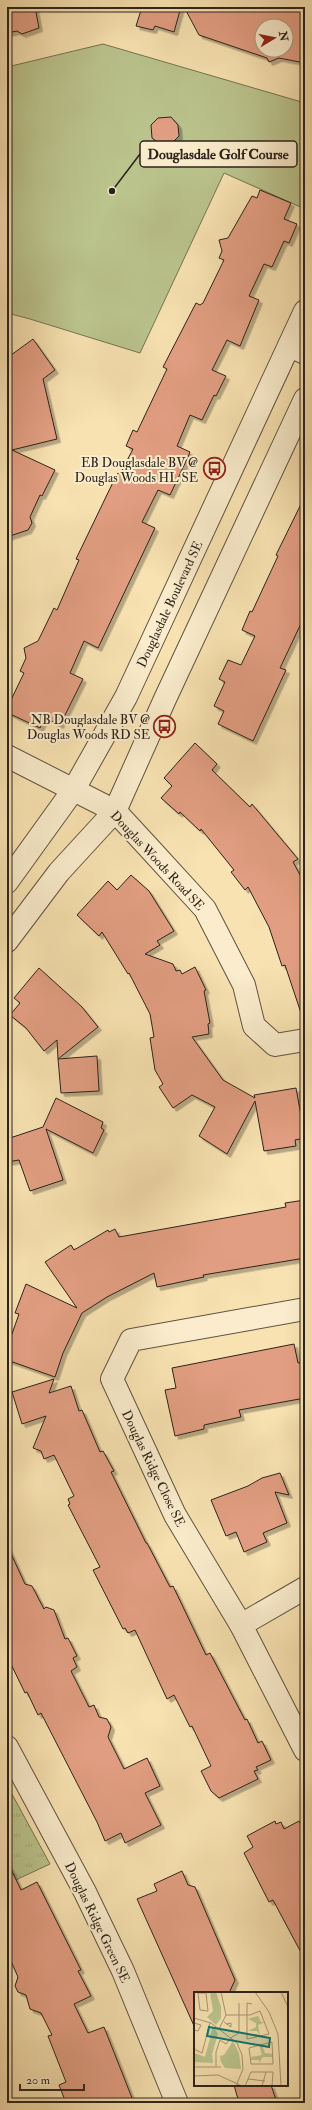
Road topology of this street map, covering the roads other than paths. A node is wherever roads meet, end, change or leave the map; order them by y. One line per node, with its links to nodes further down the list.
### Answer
1 (305, 311): 2 (street, Douglasdale Boulevard SE)
2 (297, 350): 5 (street, Douglasdale Boulevard SE)
3 (305, 399): 6 (street)
4 (7, 756): 5 (street, Douglas Woods Road SE)
5 (74, 789): 6 (street, Douglas Woods Road SE); 7 (street, Douglasdale Boulevard SE)
6 (115, 811): 8 (street); 9 (street, Douglas Woods Road SE)
7 (7, 882)
8 (7, 941)
9 (305, 1040)
10 (305, 1309): 12 (street, Douglas Ridge Close SE)
11 (305, 1588): 12 (street)
12 (241, 1625): 14 (street, Douglas Ridge Close SE)
13 (7, 1747): 15 (street, Douglas Ridge Green SE)
14 (305, 1750)
15 (177, 2103)

